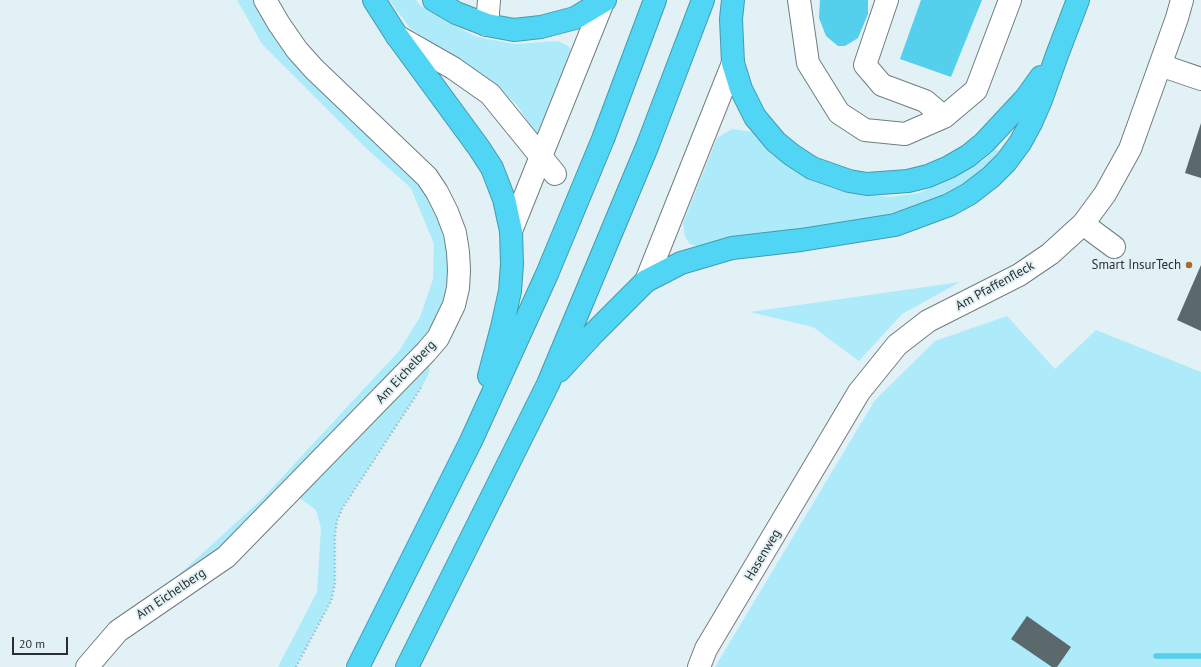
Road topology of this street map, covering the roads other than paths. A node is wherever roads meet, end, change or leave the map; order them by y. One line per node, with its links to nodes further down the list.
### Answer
1 (265, 0): 30 (street, Am Eichelberg)
2 (374, 0): 15 (highway)
3 (434, 0): 14 (highway)
4 (489, 0): 14 (street)
5 (655, 0): 28 (highway)
6 (703, 0): 27 (highway)
7 (733, 0): 17 (highway)
8 (799, 0): 20 (street)
9 (887, 0): 20 (street)
10 (1010, 0): 20 (street)
11 (1078, 0): 16 (highway)
12 (1182, 0): 18 (street, Am Pfaffenfleck)
13 (604, 1): 14 (highway); 21 (street)
14 (487, 25)
15 (397, 36): 21 (street); 24 (highway)
16 (1057, 54): 17 (highway); 26 (highway)
17 (733, 63): 26 (street)
18 (1160, 65): 19 (street); 23 (street, Am Pfaffenfleck)
19 (1201, 79)
20 (944, 118)
21 (540, 156): 22 (street); 24 (street)
22 (555, 174)
23 (1083, 224): 25 (street); 29 (street, Am Pfaffenfleck)
24 (510, 231): 28 (highway)
25 (1114, 248)
26 (646, 281): 27 (highway)
27 (548, 384): 32 (highway)
28 (471, 441): 31 (highway)
29 (829, 444): 33 (street, Hasenweg)
30 (87, 667)
31 (358, 667)
32 (407, 667)
33 (699, 667)

